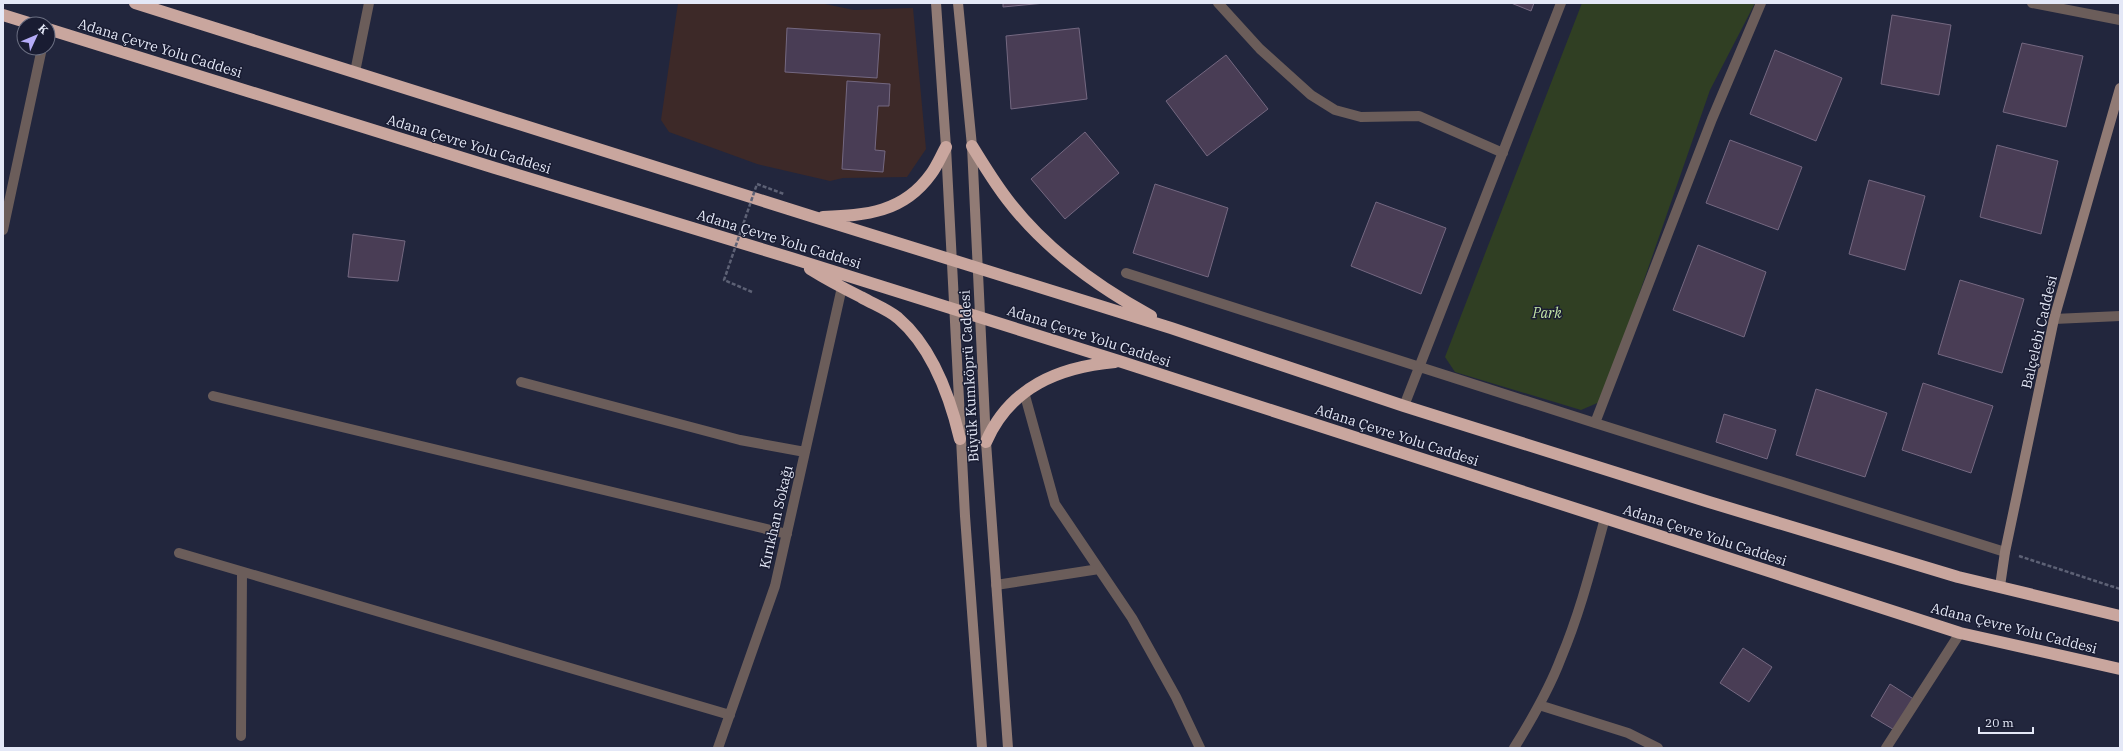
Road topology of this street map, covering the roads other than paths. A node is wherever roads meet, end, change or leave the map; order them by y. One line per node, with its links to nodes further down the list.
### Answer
1 (135, 3): 14 (highway)
2 (369, 3): 14 (street)
3 (936, 3): 17 (main road, Büyük Kumköprü Caddesi)
4 (958, 3): 16 (main road, Büyük Kumköprü Caddesi)
5 (1218, 3): 18 (street)
6 (1561, 3): 18 (street)
7 (1761, 3): 37 (street)
8 (2032, 3): 11 (street)
9 (3, 15): 10 (highway)
10 (16, 19)
11 (2120, 20)
12 (56, 31): 21 (highway, Adana Çevre Yolu Caddesi)
13 (40, 56): 20 (street)
14 (354, 72): 19 (highway)
15 (2120, 88): 29 (main road, Balçelebi Caddesi)
16 (972, 146): 23 (main road, Büyük Kumköprü Caddesi); 30 (highway)
17 (946, 147): 19 (highway); 22 (main road, Büyük Kumköprü Caddesi)
18 (1502, 153): 32 (street)
19 (814, 218): 22 (highway)
20 (3, 230)
21 (792, 258): 25 (highway); 26 (highway, Adana Çevre Yolu Caddesi)
22 (952, 260): 23 (highway); 26 (main road, Büyük Kumköprü Caddesi)
23 (978, 268): 28 (main road, Büyük Kumköprü Caddesi); 30 (highway)
24 (1126, 273): 32 (street)
25 (842, 287): 38 (highway); 40 (street, Kırıkhan Sokağı)
26 (954, 309): 28 (highway, Adana Çevre Yolu Caddesi); 38 (main road, Büyük Kumköprü Caddesi)
27 (2120, 316): 29 (street)
28 (980, 317): 31 (highway, Adana Çevre Yolu Caddesi); 39 (main road, Büyük Kumköprü Caddesi)
29 (2054, 318): 43 (main road, Balçelebi Caddesi)
30 (1171, 328): 36 (highway)
31 (1122, 362): 34 (highway); 41 (highway, Adana Çevre Yolu Caddesi)
32 (1418, 367): 36 (street); 37 (street)
33 (521, 382): 40 (street)
34 (1024, 392): 39 (highway); 45 (street)
35 (213, 396): 42 (street)
36 (1404, 406): 48 (highway)
37 (1595, 423): 43 (street)
38 (960, 439): 56 (main road, Büyük Kumköprü Caddesi)
39 (986, 442): 47 (main road, Büyük Kumköprü Caddesi)
40 (805, 452): 42 (street, Kırıkhan Sokağı)
41 (1605, 518): 50 (highway, Adana Çevre Yolu Caddesi); 52 (street)
42 (787, 534): 53 (street, Kırıkhan Sokağı)
43 (2005, 552): 48 (main road, Balçelebi Caddesi)
44 (179, 553): 46 (street)
45 (1099, 569): 47 (street); 58 (street)
46 (242, 572): 53 (street); 54 (street)
47 (996, 586): 57 (main road, Büyük Kumköprü Caddesi)
48 (2000, 586): 49 (highway)
49 (2120, 616)
50 (1960, 633): 51 (highway, Adana Çevre Yolu Caddesi); 61 (street)
51 (2120, 669)
52 (1539, 705): 59 (street); 60 (street)
53 (730, 715): 55 (street, Kırıkhan Sokağı)
54 (241, 736)
55 (718, 748)
56 (982, 748)
57 (1008, 748)
58 (1200, 748)
59 (1514, 748)
60 (1658, 748)
61 (1886, 748)

